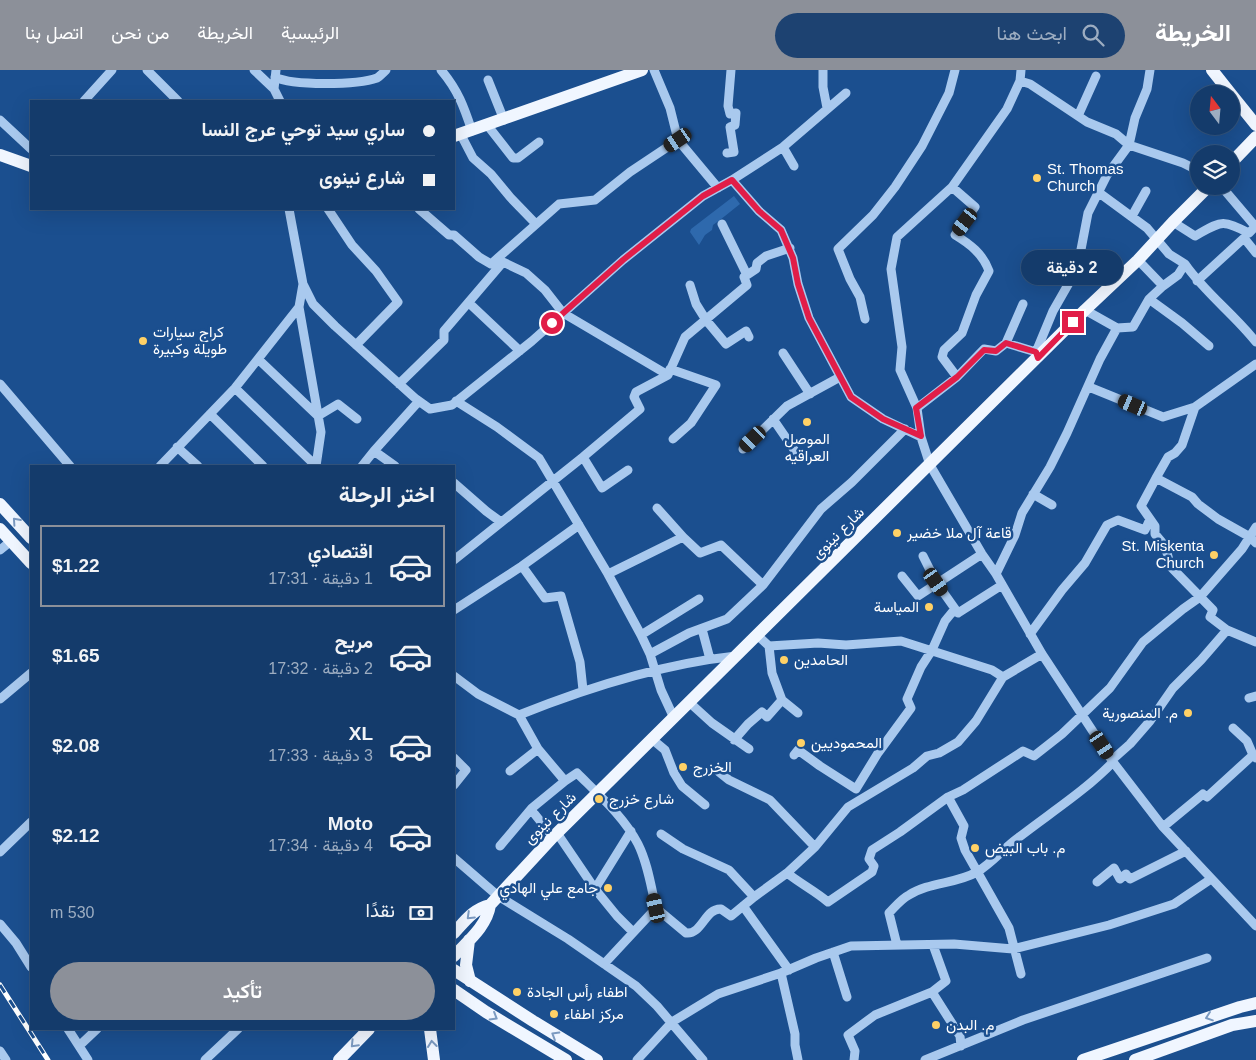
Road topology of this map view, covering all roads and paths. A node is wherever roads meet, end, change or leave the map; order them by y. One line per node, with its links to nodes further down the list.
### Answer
1 (112, 70): 23 (street)
2 (147, 70): 24 (street)
3 (254, 70): 21 (street)
4 (371, 70): 17 (street)
5 (386, 70): 17 (street)
6 (441, 70): 33 (street)
7 (642, 70): 30 (main road)
8 (654, 70): 35 (street)
9 (731, 70): 40 (street)
10 (823, 70): 27 (street)
11 (955, 70): 79 (street)
12 (1021, 70): 19 (street)
13 (1150, 70): 37 (street)
14 (1212, 70): 20 (main road)
15 (275, 73): 17 (street); 21 (street)
16 (1096, 76): 28 (street)
17 (378, 77)
18 (488, 80): 30 (street)
19 (1020, 81): 28 (street); 47 (street)
20 (1224, 85)
21 (274, 89): 25 (street)
22 (846, 93): 27 (street)
23 (85, 100)
24 (177, 100)
25 (280, 100)
26 (1240, 106): 32 (main road)
27 (827, 108): 38 (street)
28 (1078, 116): 37 (street)
29 (0, 120): 39 (street)
30 (504, 120): 31 (main road)
31 (488, 126): 33 (main road); 36 (street)
32 (1256, 126)
33 (462, 134): 58 (street)
34 (1256, 137): 41 (main road)
35 (678, 140): 48 (street); 58 (street)
36 (539, 142)
37 (1129, 145): 45 (street); 50 (street)
38 (783, 147): 44 (street); 46 (street)
39 (30, 148)
40 (727, 153)
41 (1240, 154)
42 (0, 155): 43 (main road)
43 (30, 164)
44 (794, 166)
45 (1190, 166)
46 (732, 180): 48 (street); 62 (street)
47 (952, 187): 94 (street); 103 (street)
48 (718, 188): 78 (street)
49 (1146, 191): 56 (street)
50 (1098, 192): 56 (street); 89 (street)
51 (1201, 195): 57 (main road, شارع نينوى)
52 (1227, 195): 60 (street)
53 (289, 210): 70 (street)
54 (329, 210): 85 (street)
55 (420, 210): 66 (street)
56 (1132, 216): 61 (street)
57 (1173, 222): 60 (street); 61 (main road, شارع نينوى)
58 (536, 224): 66 (street)
59 (722, 224): 68 (street)
60 (1251, 231): 63 (street); 69 (street)
61 (1157, 238): 64 (main road, شارع نينوى); 67 (street)
62 (790, 248): 68 (street); 93 (street)
63 (1256, 253)
64 (1138, 260): 72 (street); 77 (main road, شارع نينوى)
65 (503, 262): 66 (street); 74 (street); 78 (street)
66 (491, 264)
67 (1185, 264): 69 (street); 72 (street)
68 (747, 275): 80 (street)
69 (1197, 281): 83 (street)
70 (303, 284): 76 (street); 85 (street)
71 (690, 285): 80 (street)
72 (1163, 286): 73 (street)
73 (1149, 299): 81 (street); 86 (street)
74 (469, 303): 87 (street); 96 (street)
75 (1023, 304): 84 (street)
76 (299, 307): 90 (street); 105 (street)
77 (1084, 310): 81 (street); 89 (main road, شارع نينوى)
78 (563, 313): 87 (street); 92 (street)
79 (865, 319)
80 (706, 320): 82 (street); 92 (street)
81 (1117, 328): 97 (street)
82 (749, 337)
83 (1256, 342)
84 (1006, 343): 89 (street); 94 (street)
85 (356, 345): 96 (street)
86 (1208, 346)
87 (520, 351): 101 (street)
88 (783, 353): 99 (street)
89 (1037, 355): 124 (main road, شارع نينوى)
90 (258, 359): 98 (street); 105 (street)
91 (1256, 364): 102 (street)
92 (669, 372): 110 (street); 115 (street)
93 (840, 377): 99 (street); 108 (street)
94 (957, 377): 103 (street)
95 (0, 384): 116 (street)
96 (399, 384): 100 (street)
97 (1089, 387): 102 (street); 129 (street)
98 (235, 388): 104 (street); 120 (street)
99 (810, 394): 107 (street)
100 (419, 401): 101 (street); 113 (street)
101 (456, 401): 127 (street)
102 (1195, 407): 126 (street)
103 (916, 408): 109 (street)
104 (210, 414): 111 (street); 119 (street)
105 (318, 416): 106 (street); 121 (street)
106 (357, 420)
107 (773, 420): 112 (street); 114 (street)
108 (905, 429): 109 (street); 152 (street)
109 (921, 436): 124 (street)
110 (672, 439)
111 (177, 447): 117 (street); 118 (street)
112 (743, 448)
113 (374, 451): 122 (street); 123 (street)
114 (795, 451)
115 (583, 457): 125 (street); 127 (street)
116 (69, 465)
117 (161, 465)
118 (197, 465)
119 (262, 465)
120 (315, 465)
121 (316, 465)
122 (363, 465)
123 (393, 465)
124 (930, 465): 143 (street); 162 (main road, شارع نينوى)
125 (628, 470)
126 (1156, 478): 133 (street); 140 (street)
127 (553, 481): 134 (street); 135 (street)
128 (455, 484): 134 (street)
129 (1032, 494): 131 (street); 149 (street)
130 (0, 504): 138 (main road, one-way to 130)
131 (1052, 505)
132 (657, 508): 139 (street)
133 (1150, 519): 154 (street); 160 (street)
134 (501, 522): 145 (street)
135 (579, 526): 147 (street); 148 (street)
136 (1256, 527): 140 (street)
137 (0, 529): 141 (main road)
138 (30, 537)
139 (683, 537): 148 (street); 152 (street)
140 (1253, 540): 154 (street)
141 (11, 541): 142 (street); 146 (main road)
142 (0, 550)
143 (982, 554): 149 (street); 151 (street)
144 (923, 556): 151 (street)
145 (455, 559)
146 (30, 562)
147 (522, 566): 156 (street); 174 (street)
148 (608, 574): 161 (street)
149 (996, 574): 153 (street)
150 (902, 576): 151 (street)
151 (936, 582): 157 (street)
152 (763, 585): 158 (street)
153 (1002, 585): 157 (street); 160 (street)
154 (1200, 597): 159 (street); 180 (street)
155 (699, 599): 161 (street)
156 (455, 609)
157 (958, 613): 165 (street)
158 (702, 629): 166 (street); 169 (street)
159 (1228, 630): 163 (street); 190 (street)
160 (1030, 634): 167 (street)
161 (641, 635): 166 (street)
162 (757, 635): 164 (street); 168 (main road, شارع نينوى)
163 (1256, 642)
164 (769, 646): 165 (street); 176 (street)
165 (932, 650): 173 (street); 187 (street)
166 (650, 654): 170 (street)
167 (1042, 654): 173 (street); 180 (street)
168 (736, 656): 169 (street); 177 (main road, شارع نينوى)
169 (710, 659): 170 (street)
170 (655, 669): 174 (street); 181 (street)
171 (30, 674): 175 (street)
172 (455, 677): 179 (street)
173 (1003, 678): 205 (street)
174 (584, 690): 179 (street)
175 (0, 698)
176 (782, 700): 178 (street); 184 (street)
177 (690, 702): 181 (main road, شارع نينوى); 184 (street)
178 (798, 713)
179 (519, 715): 185 (street)
180 (1082, 715): 190 (street); 196 (street)
181 (674, 718): 183 (main road, شارع نينوى)
182 (1233, 728): 188 (street)
183 (653, 740): 195 (main road, شارع نينوى); 197 (street)
184 (734, 740): 186 (street)
185 (538, 749): 191 (street); 193 (street)
186 (749, 749)
187 (794, 755)
188 (1254, 756): 200 (street)
189 (455, 759): 194 (street)
190 (1113, 761): 200 (street); 209 (street)
191 (510, 771)
192 (720, 772): 205 (street)
193 (565, 781): 195 (street); 198 (street)
194 (455, 784)
195 (598, 794): 201 (street); 203 (main road, شارع نينوى)
196 (948, 797): 209 (street); 210 (street)
197 (705, 805)
198 (532, 808): 203 (street); 204 (street)
199 (30, 823): 207 (street)
200 (1163, 827): 206 (street)
201 (630, 831): 213 (street); 217 (street)
202 (661, 834): 214 (street)
203 (555, 835): 213 (street); 215 (main road, شارع نينوى)
204 (500, 846)
205 (815, 847): 210 (street)
206 (1186, 851): 211 (street); 212 (street)
207 (0, 852)
208 (455, 859): 215 (street)
209 (978, 872): 223 (street); 225 (street)
210 (788, 873): 214 (street)
211 (1211, 879): 219 (street); 225 (street)
212 (1097, 882)
213 (595, 889): 220 (street)
214 (754, 897): 216 (street)
215 (494, 900): 221 (main road, شارع نينوى, one-way to 221); 222 (main road, شارع نينوى); 229 (street)
216 (743, 906): 217 (street); 232 (street)
217 (656, 908): 220 (street)
218 (0, 924): 230 (street)
219 (1256, 926)
220 (633, 932): 229 (street)
221 (455, 933)
222 (469, 940): 227 (main road, شارع نينوى); 234 (main road)
223 (897, 945): 224 (street); 226 (street)
224 (933, 945): 225 (street); 236 (street)
225 (1013, 949): 233 (street)
226 (833, 952): 232 (street); 237 (street)
227 (455, 955)
228 (1207, 958): 249 (street)
229 (604, 964): 241 (street)
230 (30, 965)
231 (455, 971): 234 (main road)
232 (785, 971): 241 (street); 260 (street)
233 (1021, 974)
234 (470, 981): 239 (main road)
235 (455, 991): 247 (main road, one-way to 247)
236 (932, 992): 249 (street); 261 (street)
237 (847, 997)
238 (1256, 1004): 263 (main road, one-way to 263)
239 (533, 1021): 247 (main road); 257 (main road, one-way to 239)
240 (1256, 1021): 264 (main road)
241 (672, 1022): 258 (street); 259 (street)
242 (69, 1030): 248 (street)
243 (96, 1030): 248 (street)
244 (237, 1030): 253 (street)
245 (368, 1030): 254 (main road, one-way to 254)
246 (430, 1030): 255 (main road, one-way to 246)
247 (523, 1034): 256 (main road)
248 (79, 1046): 252 (street)
249 (961, 1046): 262 (street)
250 (0, 1051): 251 (street)
251 (6, 1060)
252 (88, 1060)
253 (205, 1060)
254 (339, 1060)
255 (434, 1060)
256 (566, 1060)
257 (597, 1060)
258 (637, 1060)
259 (703, 1060)
260 (798, 1060)
261 (854, 1060)
262 (925, 1060)
263 (1083, 1060)
264 (1135, 1060)

